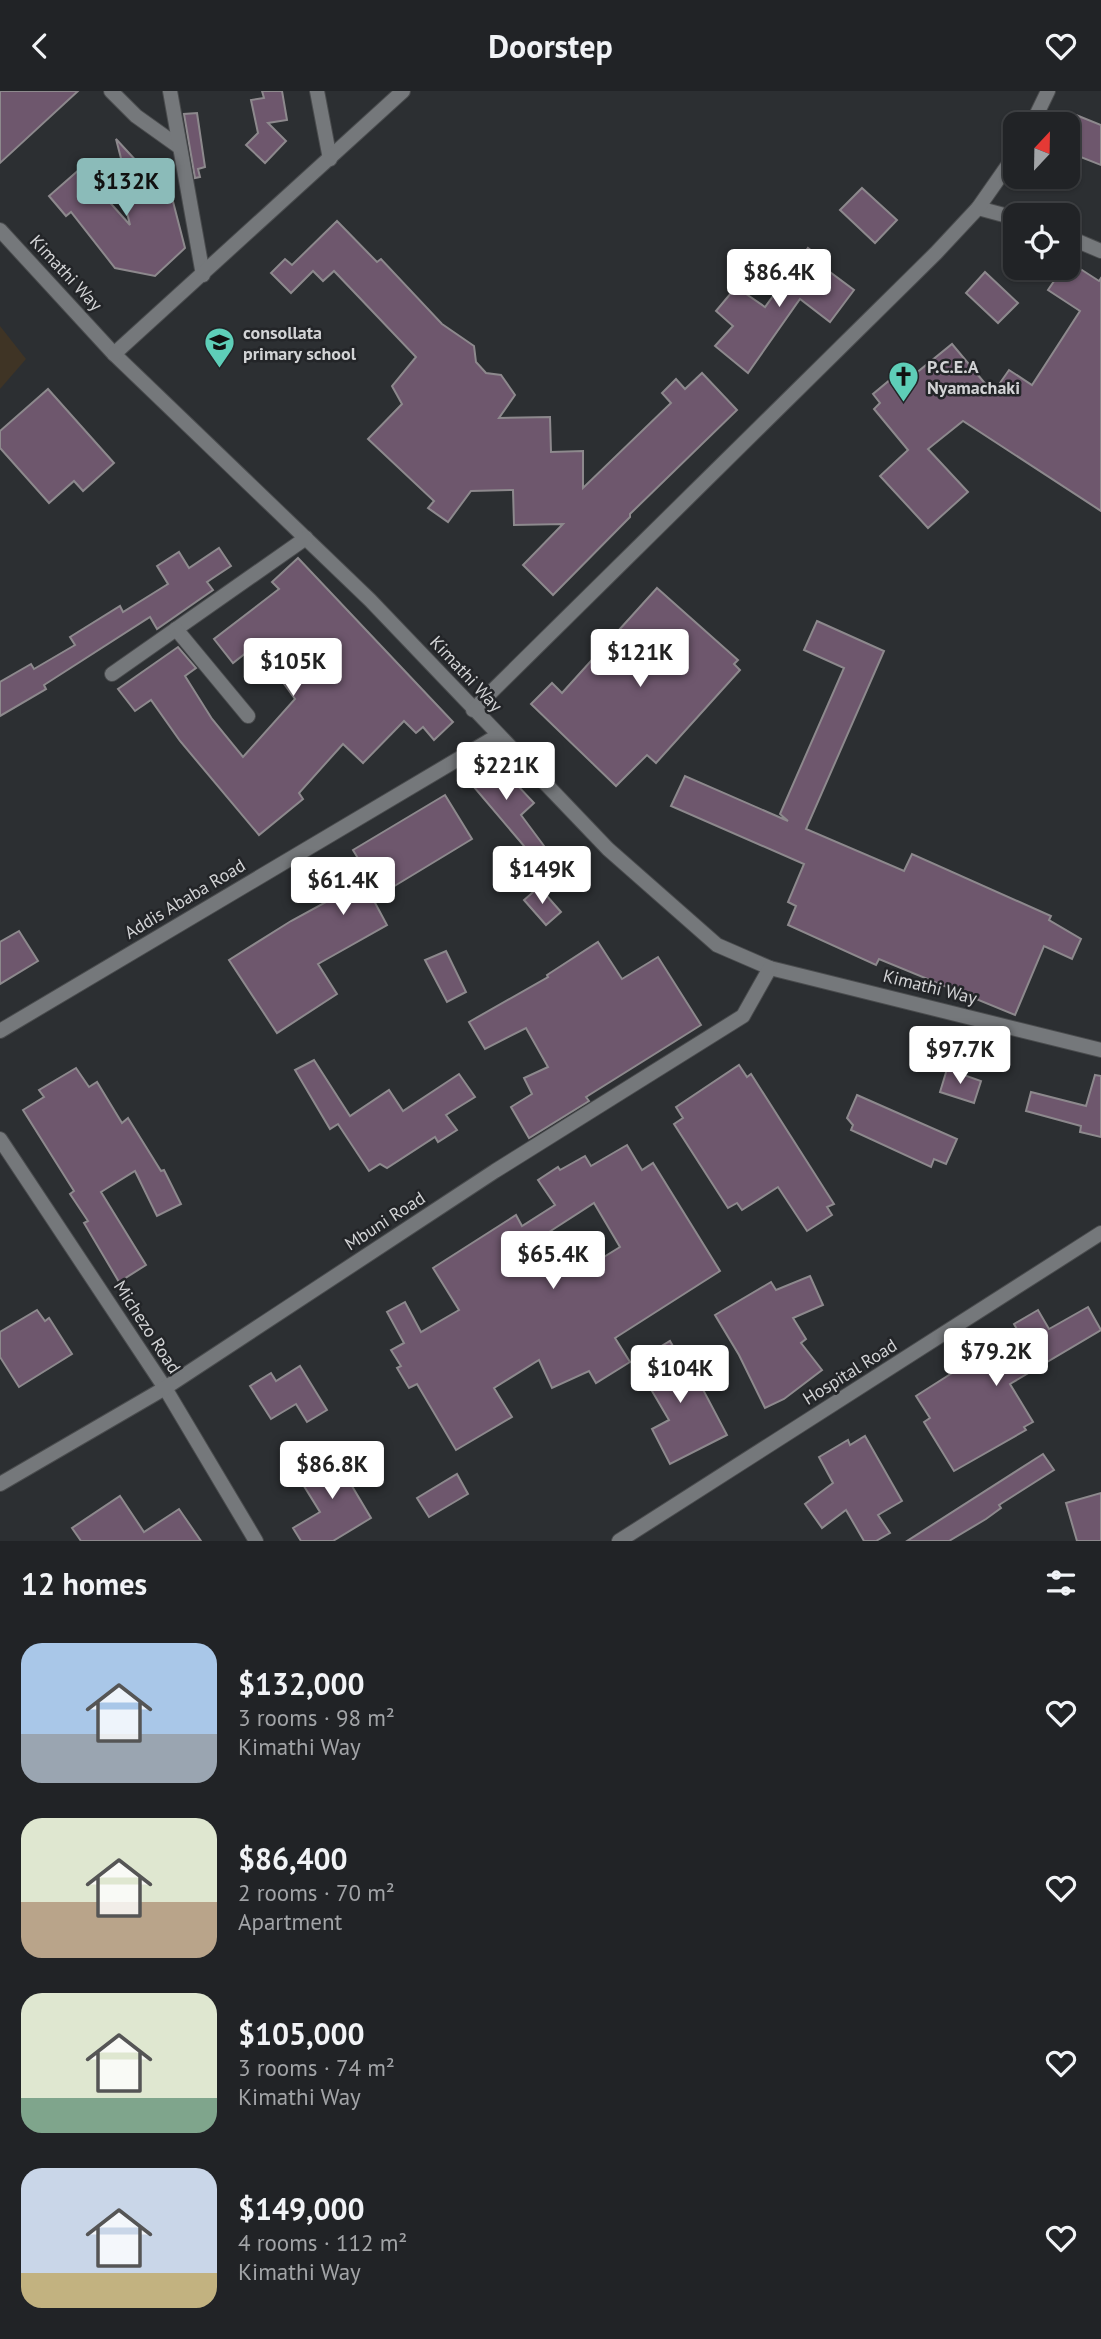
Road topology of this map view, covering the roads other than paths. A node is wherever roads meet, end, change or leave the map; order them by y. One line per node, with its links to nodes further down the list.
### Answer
1 (111, 91): 7 (street)
2 (170, 91): 7 (street)
3 (317, 91): 8 (street)
4 (403, 91): 8 (street)
5 (1048, 91): 6 (street)
6 (1038, 112)
7 (178, 146): 15 (street)
8 (330, 159): 15 (street)
9 (1003, 172): 10 (street)
10 (978, 208): 11 (street); 20 (street)
11 (1003, 215)
12 (0, 230): 16 (street, Kimathi Way)
13 (1080, 242): 14 (street)
14 (1101, 251)
15 (203, 275): 16 (street)
16 (114, 354): 17 (street, Kimathi Way)
17 (306, 538): 18 (street); 20 (street, Kimathi Way)
18 (176, 629): 19 (street); 21 (street)
19 (112, 674)
20 (473, 710): 22 (street, Kimathi Way)
21 (248, 716)
22 (497, 736): 23 (street, Kimathi Way); 24 (street, Addis Ababa Road)
23 (770, 968): 25 (street, Kimathi Way); 28 (street, Mbuni Road)
24 (0, 1031)
25 (1101, 1050)
26 (0, 1139): 28 (street, Michezo Road)
27 (1101, 1233): 31 (street, Hospital Road)
28 (165, 1388): 29 (street, Mbuni Road); 30 (street, Michezo Road)
29 (0, 1484)
30 (256, 1541)
31 (619, 1541)

